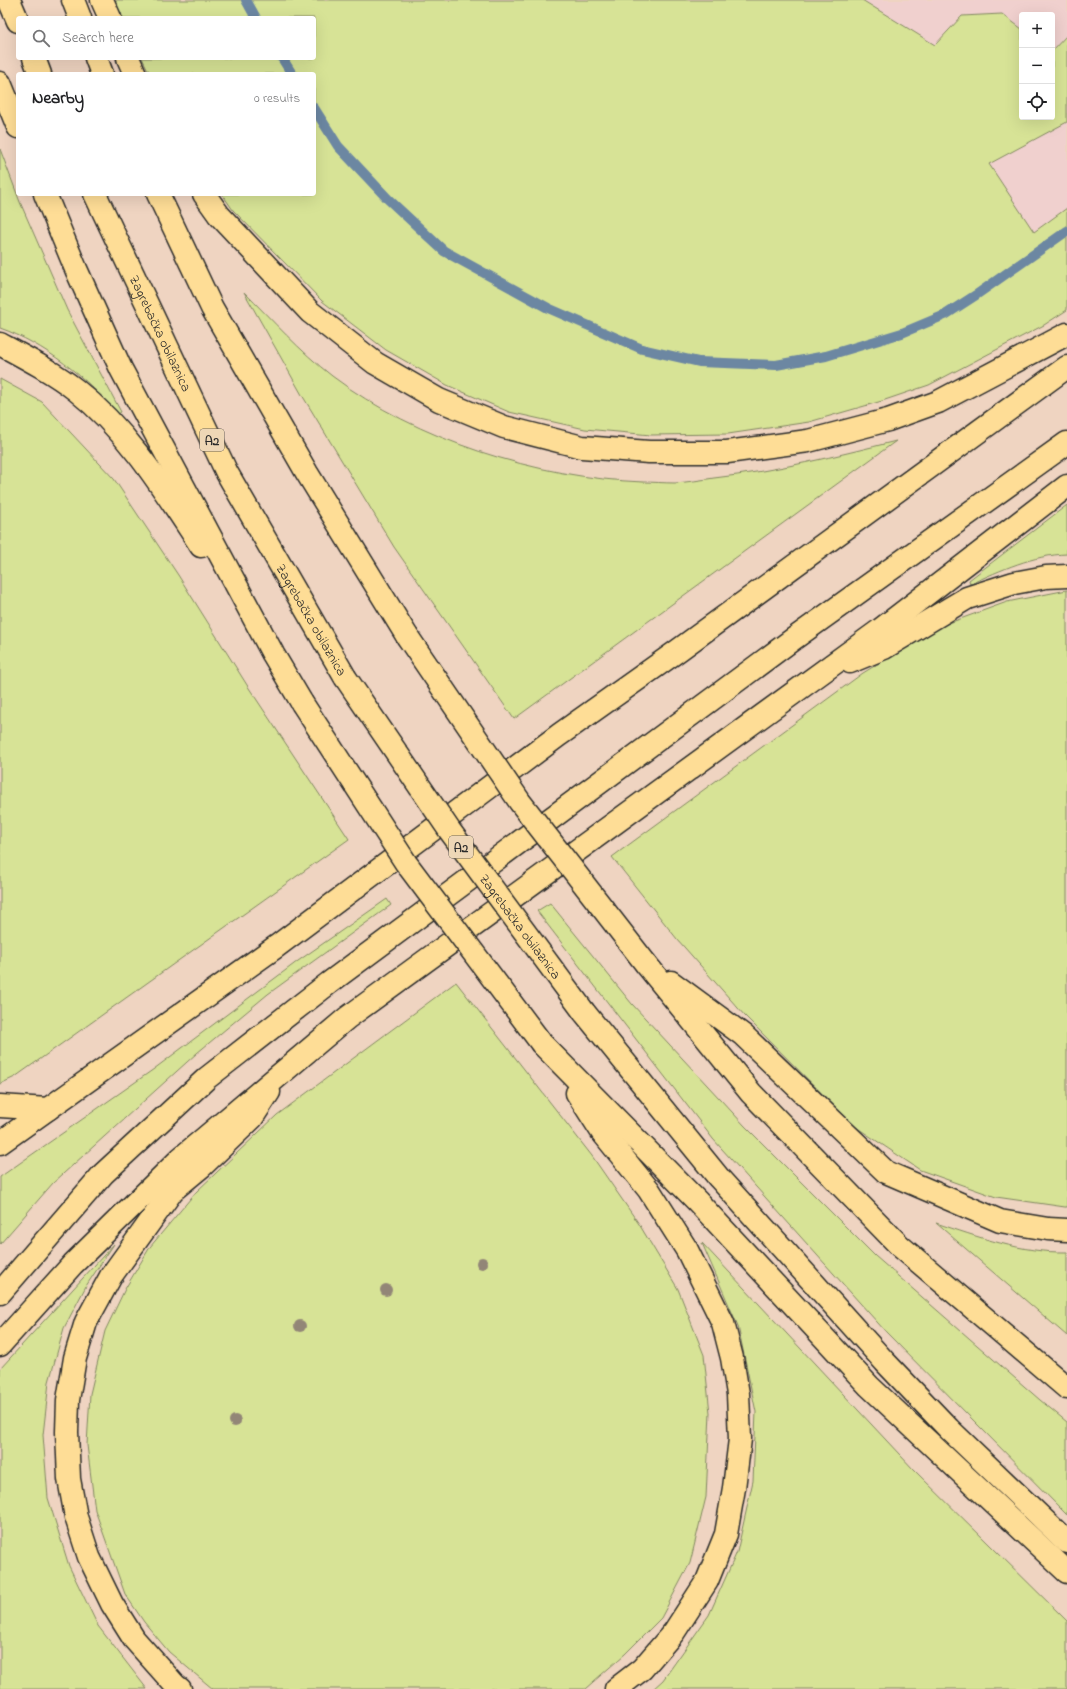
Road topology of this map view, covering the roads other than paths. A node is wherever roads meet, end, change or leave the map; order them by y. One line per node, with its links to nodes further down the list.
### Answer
1 (9, 0): 4 (highway)
2 (73, 0): 5 (highway)
3 (102, 0): 6 (highway)
4 (16, 16)
5 (79, 16)
6 (109, 16)
7 (35, 60): 10 (highway)
8 (97, 60): 11 (highway)
9 (129, 60): 12 (highway)
10 (39, 72)
11 (101, 72)
12 (134, 72)
13 (0, 82): 14 (highway)
14 (16, 122)
15 (47, 196): 25 (highway)
16 (96, 196): 37 (highway, Zagrebačka obilaznica / A2, bridge)
17 (159, 196): 27 (highway, bridge)
18 (205, 196): 19 (highway)
19 (1067, 334)
20 (0, 344): 25 (highway)
21 (1067, 367): 31 (highway)
22 (1067, 443): 34 (highway)
23 (1067, 486): 26 (highway)
24 (1067, 576): 26 (highway)
25 (273, 654): 28 (highway, bridge)
26 (814, 677): 29 (highway)
27 (646, 964): 33 (highway); 36 (highway)
28 (548, 1050): 38 (highway); 40 (highway)
29 (281, 1075): 35 (highway); 39 (highway)
30 (0, 1106): 31 (highway)
31 (48, 1109): 32 (highway)
32 (0, 1143)
33 (1067, 1230)
34 (0, 1293)
35 (0, 1345)
36 (1067, 1388)
37 (1067, 1542)
38 (1067, 1572)
39 (180, 1689)
40 (616, 1689)

